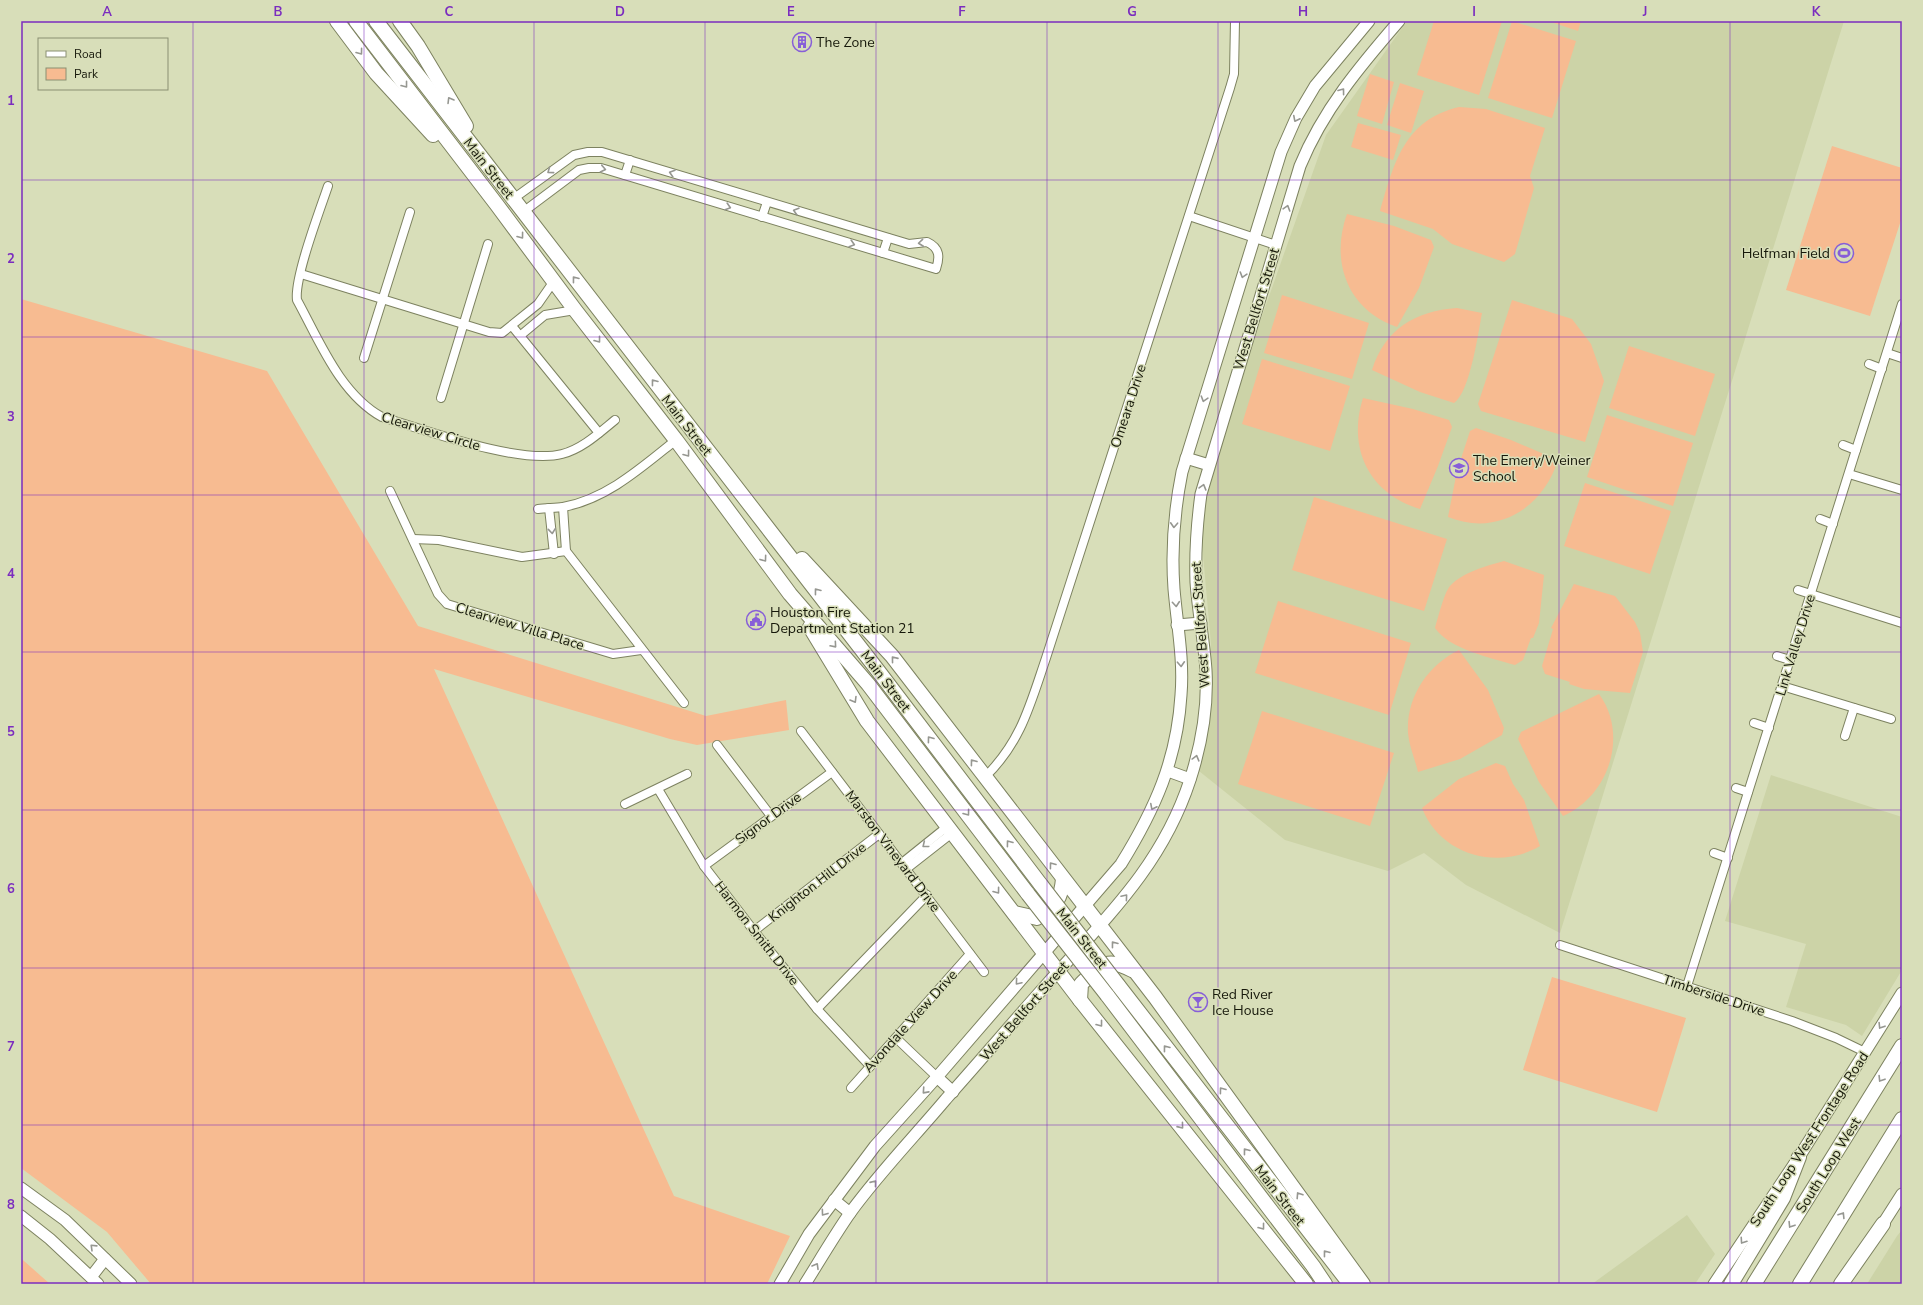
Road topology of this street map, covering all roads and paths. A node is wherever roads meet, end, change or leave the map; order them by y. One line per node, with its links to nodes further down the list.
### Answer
1 (336, 21): 14 (highway, one-way to 14)
2 (356, 21): 14 (highway, Main Street, one-way to 14)
3 (376, 21): 10 (highway, Main Street)
4 (400, 21): 10 (highway, one-way to 4)
5 (1235, 21): 17 (street, Omeara Drive)
6 (1369, 21): 19 (main road, West Bellfort Street, one-way to 19)
7 (1394, 23): 22 (main road, West Bellfort Street, one-way to 7)
8 (630, 160): 9 (street); 12 (street, one-way to 12); 13 (street, one-way to 8)
9 (625, 175): 16 (street, one-way to 9); 18 (street, one-way to 18)
10 (499, 181): 12 (highway, Main Street)
11 (328, 186): 24 (street, Clearview Circle)
12 (513, 199): 16 (highway, Main Street)
13 (767, 202): 18 (street); 20 (street, one-way to 13)
14 (497, 205): 25 (highway, Main Street, one-way to 25)
15 (410, 212): 26 (street)
16 (522, 212): 50 (highway, Main Street, one-way to 16)
17 (1189, 216): 19 (street); 80 (street, Omeara Drive)
18 (762, 217): 23 (street, one-way to 23)
19 (1254, 237): 22 (street); 45 (main road, West Bellfort Street, one-way to 45)
20 (888, 238): 23 (street); 23 (street, one-way to 20)
21 (488, 244): 31 (street)
22 (1276, 245): 46 (main road, West Bellfort Street)
23 (883, 253)
24 (300, 274): 26 (street); 41 (street, Clearview Circle)
25 (554, 281): 28 (street); 29 (highway, Main Street)
26 (382, 299): 31 (street); 35 (street)
27 (1902, 304): 34 (street, Link Valley Drive)
28 (530, 310): 30 (street); 32 (street)
29 (575, 310): 30 (street); 42 (highway, Main Street, one-way to 42)
30 (539, 319): 33 (street)
31 (463, 324): 32 (street); 39 (street)
32 (512, 326): 33 (street)
33 (520, 335): 41 (street)
34 (1886, 353): 36 (street); 38 (street, Link Valley Drive)
35 (364, 358)
36 (1902, 358)
37 (1869, 364): 38 (street)
38 (1882, 369): 44 (street, Link Valley Drive)
39 (441, 398)
40 (615, 420): 41 (street, Clearview Circle)
41 (599, 433)
42 (676, 440): 51 (street); 60 (highway, Main Street, one-way to 60)
43 (1842, 445): 44 (street)
44 (1856, 450): 47 (street, Link Valley Drive)
45 (1186, 458): 46 (main road); 64 (main road, West Bellfort Street, one-way to 64)
46 (1209, 465): 63 (main road, West Bellfort Street, one-way to 46)
47 (1849, 474): 48 (street); 55 (street, Link Valley Drive)
48 (1902, 490)
49 (390, 491): 56 (street, Clearview Villa Place)
50 (738, 491): 80 (highway, one-way to 50); 131 (highway, Main Street, one-way to 50, bridge)
51 (563, 507): 52 (street); 57 (street)
52 (549, 508): 53 (street); 58 (street, one-way to 58)
53 (538, 509)
54 (1820, 519): 55 (street)
55 (1833, 524): 61 (street, Link Valley Drive)
56 (413, 539): 58 (street); 65 (street, Clearview Villa Place)
57 (566, 551): 58 (street); 65 (street)
58 (554, 554)
59 (1798, 590): 61 (street)
60 (790, 594): 87 (highway, one-way to 87); 130 (highway, Main Street, one-way to 130, bridge)
61 (1811, 594): 62 (street); 67 (street, Link Valley Drive)
62 (1902, 622)
63 (1201, 623): 64 (main road); 81 (main road, West Bellfort Street, one-way to 63)
64 (1177, 625): 77 (main road, West Bellfort Street, one-way to 77)
65 (642, 650): 69 (street)
66 (1777, 656): 67 (street)
67 (1790, 660): 68 (street, Link Valley Drive)
68 (1782, 686): 70 (street); 73 (street, Link Valley Drive)
69 (684, 703)
70 (1854, 708): 71 (street); 75 (street)
71 (1891, 720)
72 (1754, 723): 73 (street)
73 (1769, 728): 84 (street, Link Valley Drive)
74 (801, 731): 78 (street, Marston Vineyard Drive)
75 (1845, 736)
76 (718, 745): 86 (street)
77 (1168, 771): 81 (main road); 95 (main road, West Bellfort Street, one-way to 95)
78 (832, 772): 86 (street, Signor Drive); 88 (street, Marston Vineyard Drive)
79 (688, 774): 83 (street)
80 (985, 777): 93 (highway, one-way to 80)
81 (1190, 780): 97 (main road, West Bellfort Street, one-way to 81)
82 (1736, 788): 84 (street)
83 (658, 789): 85 (street); 91 (street, Harmon Smith Drive)
84 (1748, 792): 90 (street, Link Valley Drive)
85 (625, 804)
86 (771, 816): 91 (street, Signor Drive)
87 (950, 830): 92 (street); 96 (highway, one-way to 96)
88 (879, 834): 92 (street, Marston Vineyard Drive); 98 (street, Knighton Hill Drive)
89 (1714, 854): 90 (street)
90 (1728, 858): 105 (street, Link Valley Drive)
91 (704, 866): 98 (street, Harmon Smith Drive)
92 (904, 866): 94 (street, Marston Vineyard Drive)
93 (1063, 879): 95 (highway); 96 (highway)
94 (926, 895): 101 (street, Marston Vineyard Drive); 108 (street)
95 (1084, 907): 97 (highway); 100 (main road, West Bellfort Street)
96 (1014, 913): 100 (highway)
97 (1100, 927): 102 (main road, West Bellfort Street); 103 (highway, one-way to 97)
98 (754, 931): 108 (street, Harmon Smith Drive)
99 (1560, 945): 105 (street, Timberside Drive)
100 (1044, 952): 102 (highway); 113 (main road, West Bellfort Street, one-way to 113)
101 (970, 954): 104 (street, Marston Vineyard Drive); 109 (street, Avondale View Drive)
102 (1058, 971): 107 (highway); 115 (main road, West Bellfort Street)
103 (1134, 971): 107 (highway); 132 (highway, one-way to 103)
104 (984, 972)
105 (1687, 986): 111 (street, Timberside Drive)
106 (1902, 993): 111 (main road, South Loop West Frontage Road, one-way to 111)
107 (1080, 1000): 129 (highway, one-way to 129)
108 (817, 1009): 112 (street, Harmon Smith Drive)
109 (896, 1038): 112 (street, Avondale View Drive); 113 (street)
110 (1902, 1046): 135 (highway, South Loop West, one-way to 135)
111 (1865, 1052): 117 (main road, South Loop West Frontage Road)
112 (870, 1066): 114 (street, Avondale View Drive)
113 (937, 1077): 115 (main road); 120 (main road, West Bellfort Street, one-way to 120)
114 (851, 1088)
115 (953, 1092): 121 (main road, West Bellfort Street, one-way to 115)
116 (1902, 1119): 136 (highway, one-way to 116)
117 (1800, 1157): 133 (main road, South Loop West Frontage Road, one-way to 133); 134 (highway)
118 (21, 1188): 124 (main road, one-way to 118)
119 (1902, 1194): 123 (main road)
120 (834, 1200): 121 (main road); 127 (main road, West Bellfort Street, one-way to 127)
121 (850, 1213): 128 (main road, West Bellfort Street, one-way to 121)
122 (21, 1216): 125 (main road)
123 (1883, 1224): 137 (highway); 138 (main road)
124 (105, 1259): 125 (main road); 126 (main road)
125 (94, 1281)
126 (130, 1284)
127 (780, 1284)
128 (805, 1284)
129 (1306, 1284)
130 (1325, 1284)
131 (1350, 1284)
132 (1363, 1284)
133 (1714, 1284)
134 (1731, 1284)
135 (1754, 1284)
136 (1800, 1284)
137 (1841, 1284)
138 (1845, 1284)

